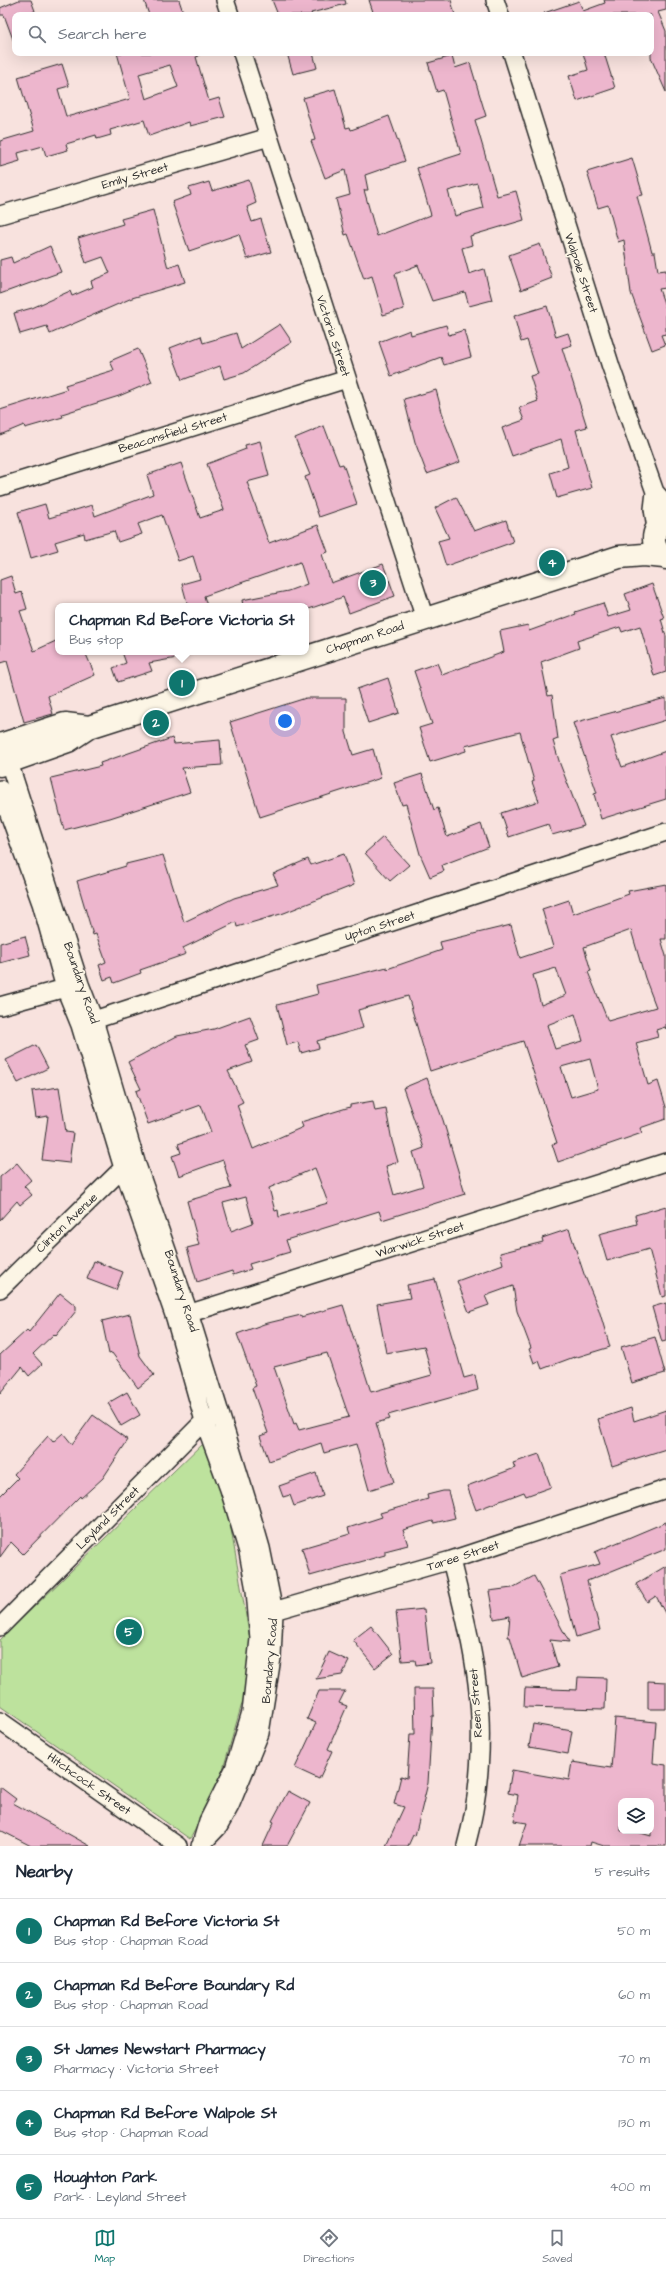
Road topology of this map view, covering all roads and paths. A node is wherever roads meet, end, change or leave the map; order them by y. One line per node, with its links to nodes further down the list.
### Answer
1 (225, 0): 3 (street)
2 (495, 0): 4 (street)
3 (229, 12)
4 (499, 12)
5 (243, 56): 7 (street, Victoria Street)
6 (513, 56): 11 (street, Walpole Street)
7 (269, 137): 8 (street, Emily Street); 9 (street, Victoria Street)
8 (0, 215)
9 (347, 379): 10 (street, Beaconsfield Street); 15 (street, Victoria Street)
10 (0, 487)
11 (660, 498): 12 (street, Walpole Street)
12 (659, 528): 13 (main road, Chapman Road); 14 (main road)
13 (619, 557): 14 (main road, Chapman Road); 15 (main road, Chapman Road)
14 (665, 558)
15 (425, 619): 16 (main road, Chapman Road)
16 (2, 750): 19 (street, Boundary Road)
17 (0, 789): 19 (street, Boundary Road)
18 (666, 832): 21 (street, Upton Street)
19 (72, 986): 20 (street); 21 (street, Boundary Road); 23 (street, Boundary Road)
20 (0, 1006)
21 (94, 1020): 23 (street, Boundary Road)
22 (666, 1162): 25 (street, Warwick Street)
23 (130, 1165): 24 (street, Clinton Avenue); 25 (street, Boundary Road)
24 (0, 1289)
25 (182, 1316): 26 (street, Boundary Road)
26 (212, 1418): 29 (street, Boundary Road); 30 (street, Leyland Street)
27 (666, 1489): 28 (street, Taree Street)
28 (451, 1560): 29 (street, Taree Street); 34 (street, Reen Street)
29 (266, 1614): 33 (street, Boundary Road)
30 (0, 1627)
31 (0, 1721): 32 (street, Hitchcock Street)
32 (178, 1846)
33 (200, 1846)
34 (466, 1846)

